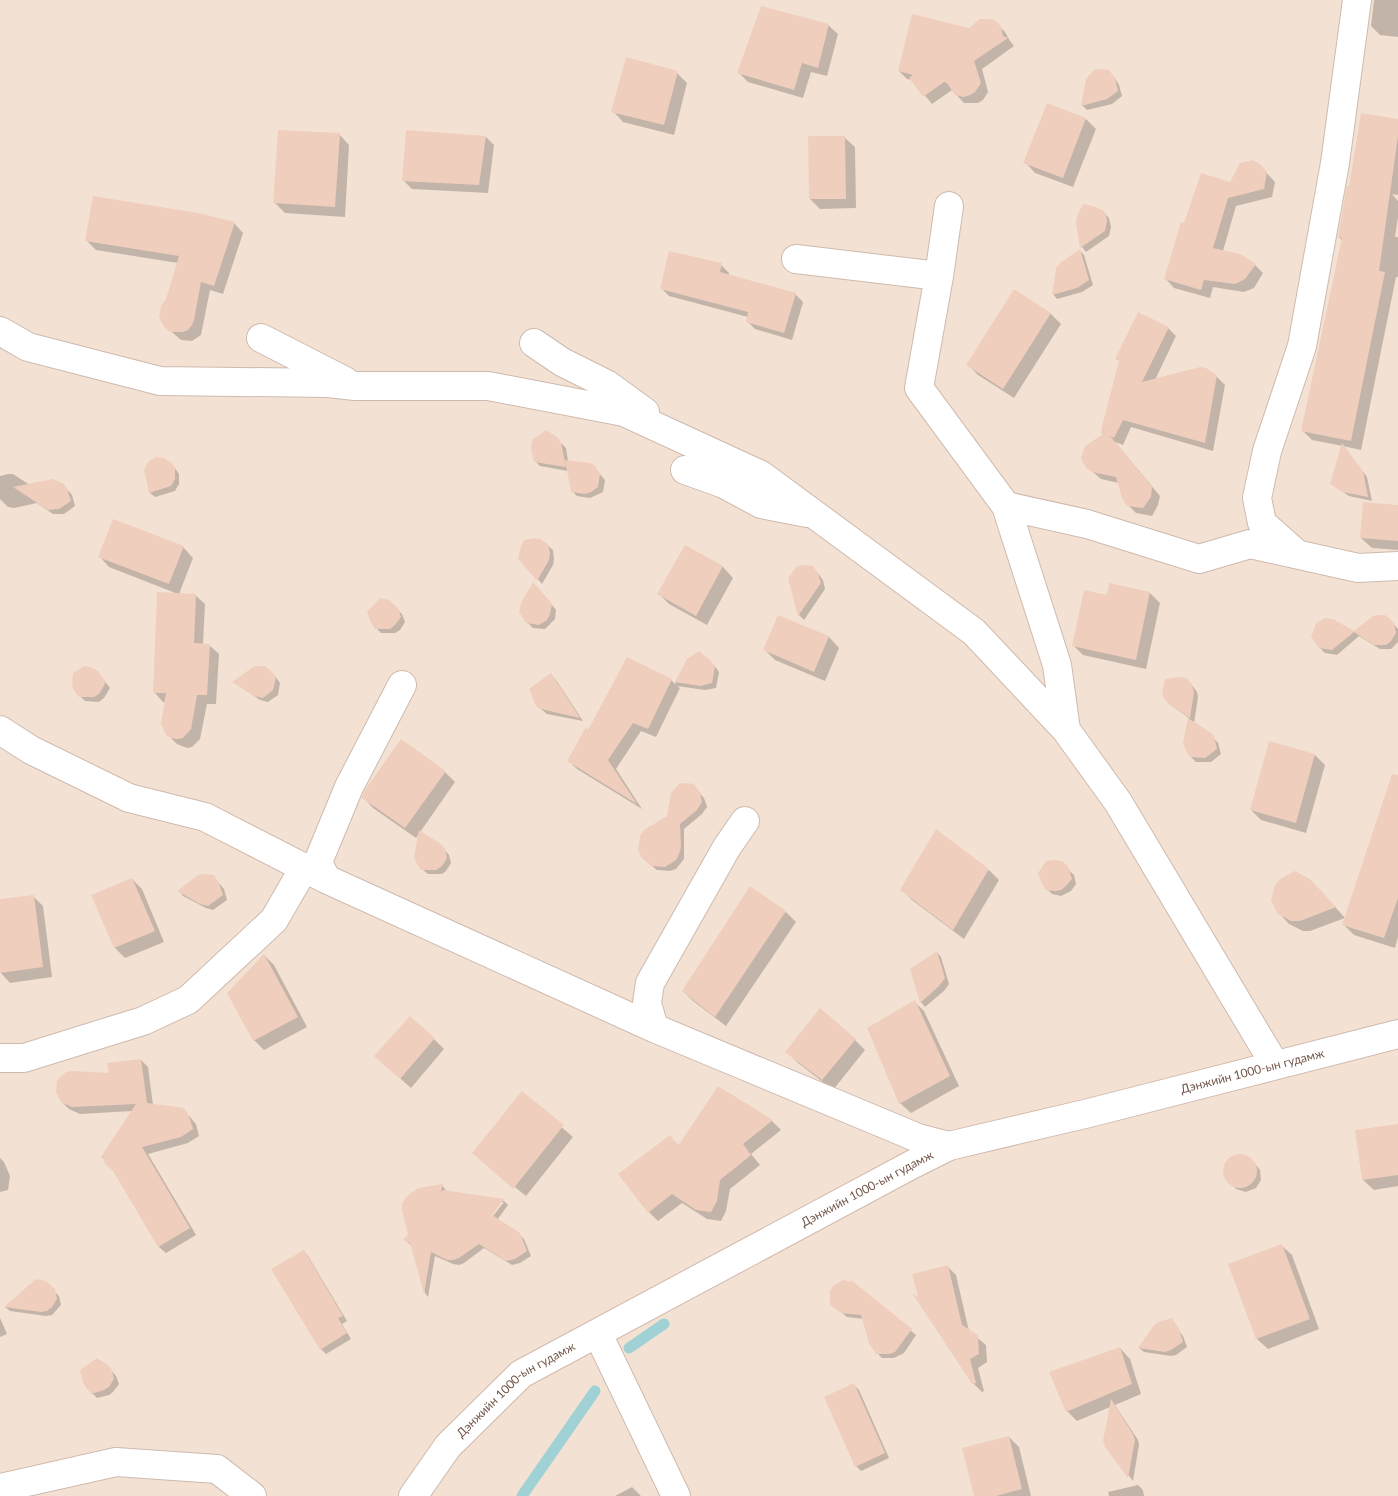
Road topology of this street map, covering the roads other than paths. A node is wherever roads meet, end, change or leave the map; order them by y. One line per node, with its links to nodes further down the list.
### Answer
1 (1357, 0): 13 (street)
2 (949, 206): 4 (street)
3 (796, 260): 4 (street)
4 (939, 276): 11 (street)
5 (0, 330): 8 (street)
6 (260, 338): 8 (street)
7 (534, 343): 9 (street)
8 (355, 386): 9 (street)
9 (685, 441): 12 (street)
10 (685, 470): 12 (street)
11 (1006, 506): 13 (street); 17 (street)
12 (814, 514): 17 (street)
13 (1298, 555): 14 (street)
14 (1398, 566)
15 (402, 685): 19 (street)
16 (0, 730): 19 (street)
17 (1066, 730): 23 (street)
18 (745, 821): 20 (street)
19 (315, 874): 20 (street); 22 (street)
20 (654, 1028): 24 (street)
21 (1398, 1034): 23 (street, Дэнжийн 1000-ын гудамж)
22 (0, 1058)
23 (1275, 1065): 24 (street, Дэнжийн 1000-ын гудамж)
24 (950, 1146): 25 (street, Дэнжийн 1000-ын гудамж)
25 (598, 1334): 28 (street, Дэнжийн 1000-ын гудамж); 29 (street)
26 (0, 1488): 27 (street)
27 (252, 1496)
28 (413, 1496)
29 (676, 1496)

